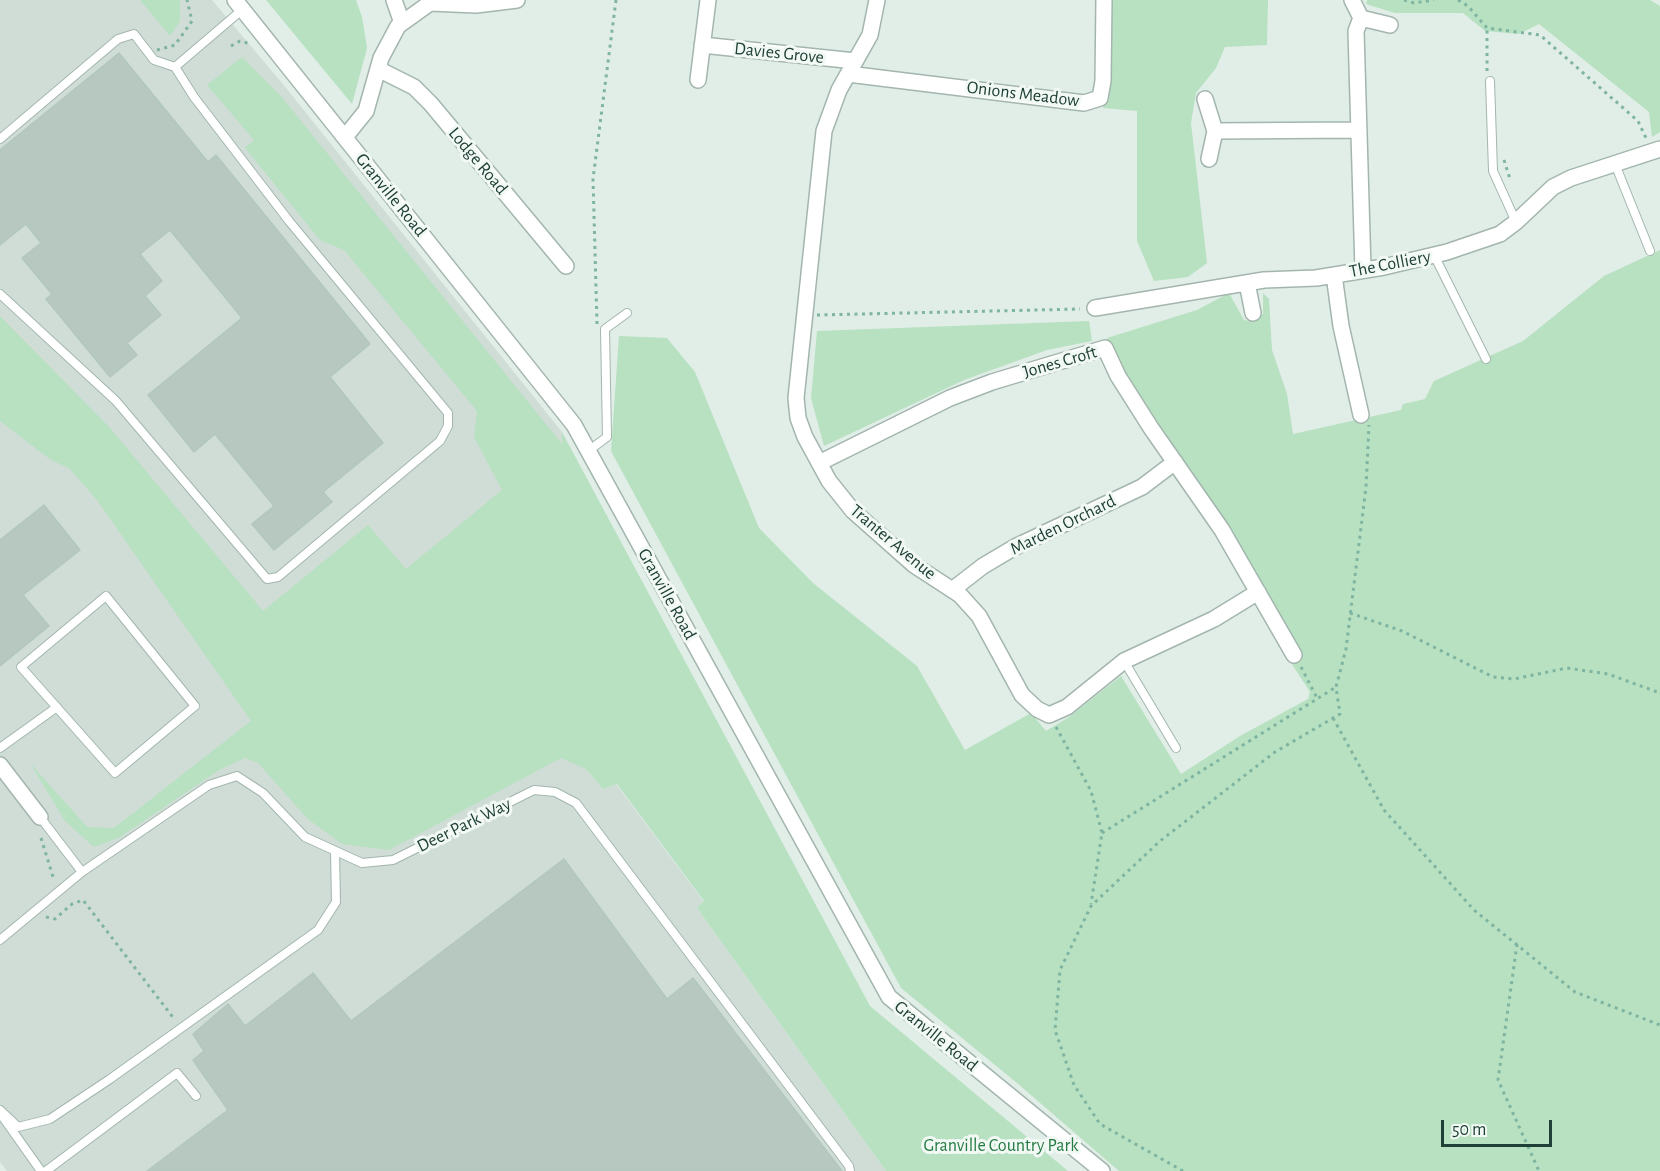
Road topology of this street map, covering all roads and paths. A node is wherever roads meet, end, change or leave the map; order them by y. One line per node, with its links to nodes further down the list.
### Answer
1 (187, 0): 17 (path)
2 (394, 0): 14 (street)
3 (517, 0): 14 (street)
4 (616, 0): 43 (path)
5 (708, 0): 16 (street)
6 (877, 0): 19 (street, Tranter Avenue)
7 (1104, 0): 19 (street, Onions Meadow)
8 (1352, 0): 13 (street)
9 (1404, 0): 10 (path)
10 (1434, 0)
11 (1458, 0): 28 (path)
12 (239, 5): 18 (lane); 26 (street, Granville Road)
13 (1361, 18): 15 (street); 24 (street)
14 (402, 23): 20 (street)
15 (1390, 25)
16 (702, 45): 19 (street, Davies Grove); 21 (street)
17 (150, 55): 18 (lane); 27 (lane)
18 (175, 68): 38 (lane)
19 (852, 68): 42 (street, Tranter Avenue)
20 (378, 69): 26 (street); 34 (street, Lodge Road)
21 (698, 80)
22 (1490, 81): 31 (lane)
23 (1205, 99): 25 (street)
24 (1358, 130): 25 (street); 35 (street)
25 (1215, 131): 29 (street)
26 (345, 137): 46 (street, Granville Road)
27 (0, 139)
28 (1654, 146): 30 (street, The Colliery)
29 (1209, 159)
30 (1615, 164): 31 (street, The Colliery); 32 (lane)
31 (1516, 222): 33 (street, The Colliery)
32 (1650, 251)
33 (1434, 255): 35 (street, The Colliery); 44 (lane)
34 (566, 266)
35 (1363, 270): 36 (street, The Colliery)
36 (1334, 275): 37 (street, The Colliery); 45 (street)
37 (1247, 283): 39 (street, The Colliery); 41 (street)
38 (0, 294)
39 (1095, 308): 42 (path)
40 (627, 313): 46 (lane)
41 (1253, 313)
42 (806, 315): 48 (street, Tranter Avenue)
43 (597, 333)
44 (1486, 359)
45 (1361, 415): 51 (path)
46 (588, 452): 80 (street, Granville Road)
47 (1175, 462): 48 (street, Jones Croft); 49 (street, Marden Orchard); 50 (street, Jones Croft)
48 (819, 463): 49 (street, Tranter Avenue)
49 (952, 590): 58 (street, Tranter Avenue)
50 (1258, 592): 52 (street, Jones Croft); 53 (street)
51 (1350, 613): 54 (path); 55 (path)
52 (1294, 655): 56 (path)
53 (1124, 661): 58 (street); 61 (lane)
54 (1336, 687): 56 (path); 59 (path)
55 (1660, 693)
56 (1318, 700): 64 (path)
57 (57, 707): 57 (lane); 60 (lane)
58 (1049, 715): 64 (path)
59 (1333, 718): 69 (path); 72 (path)
60 (0, 748)
61 (1176, 748)
62 (0, 765): 63 (street)
63 (40, 817): 67 (lane)
64 (1102, 833): 69 (path)
65 (42, 840): 68 (path)
66 (335, 851): 67 (lane, Deer Park Way); 74 (lane); 79 (lane, Deer Park Way)
67 (82, 872): 70 (lane)
68 (50, 886)
69 (1091, 906): 81 (path)
70 (25, 919): 71 (lane); 74 (path)
71 (0, 940)
72 (1517, 944): 73 (path); 82 (path)
73 (1660, 1025)
74 (181, 1026): 76 (lane)
75 (195, 1096): 78 (lane)
76 (0, 1112): 77 (lane)
77 (41, 1171)
78 (46, 1171)
79 (850, 1171)
80 (1102, 1171)
81 (1183, 1171)
82 (1539, 1171)

